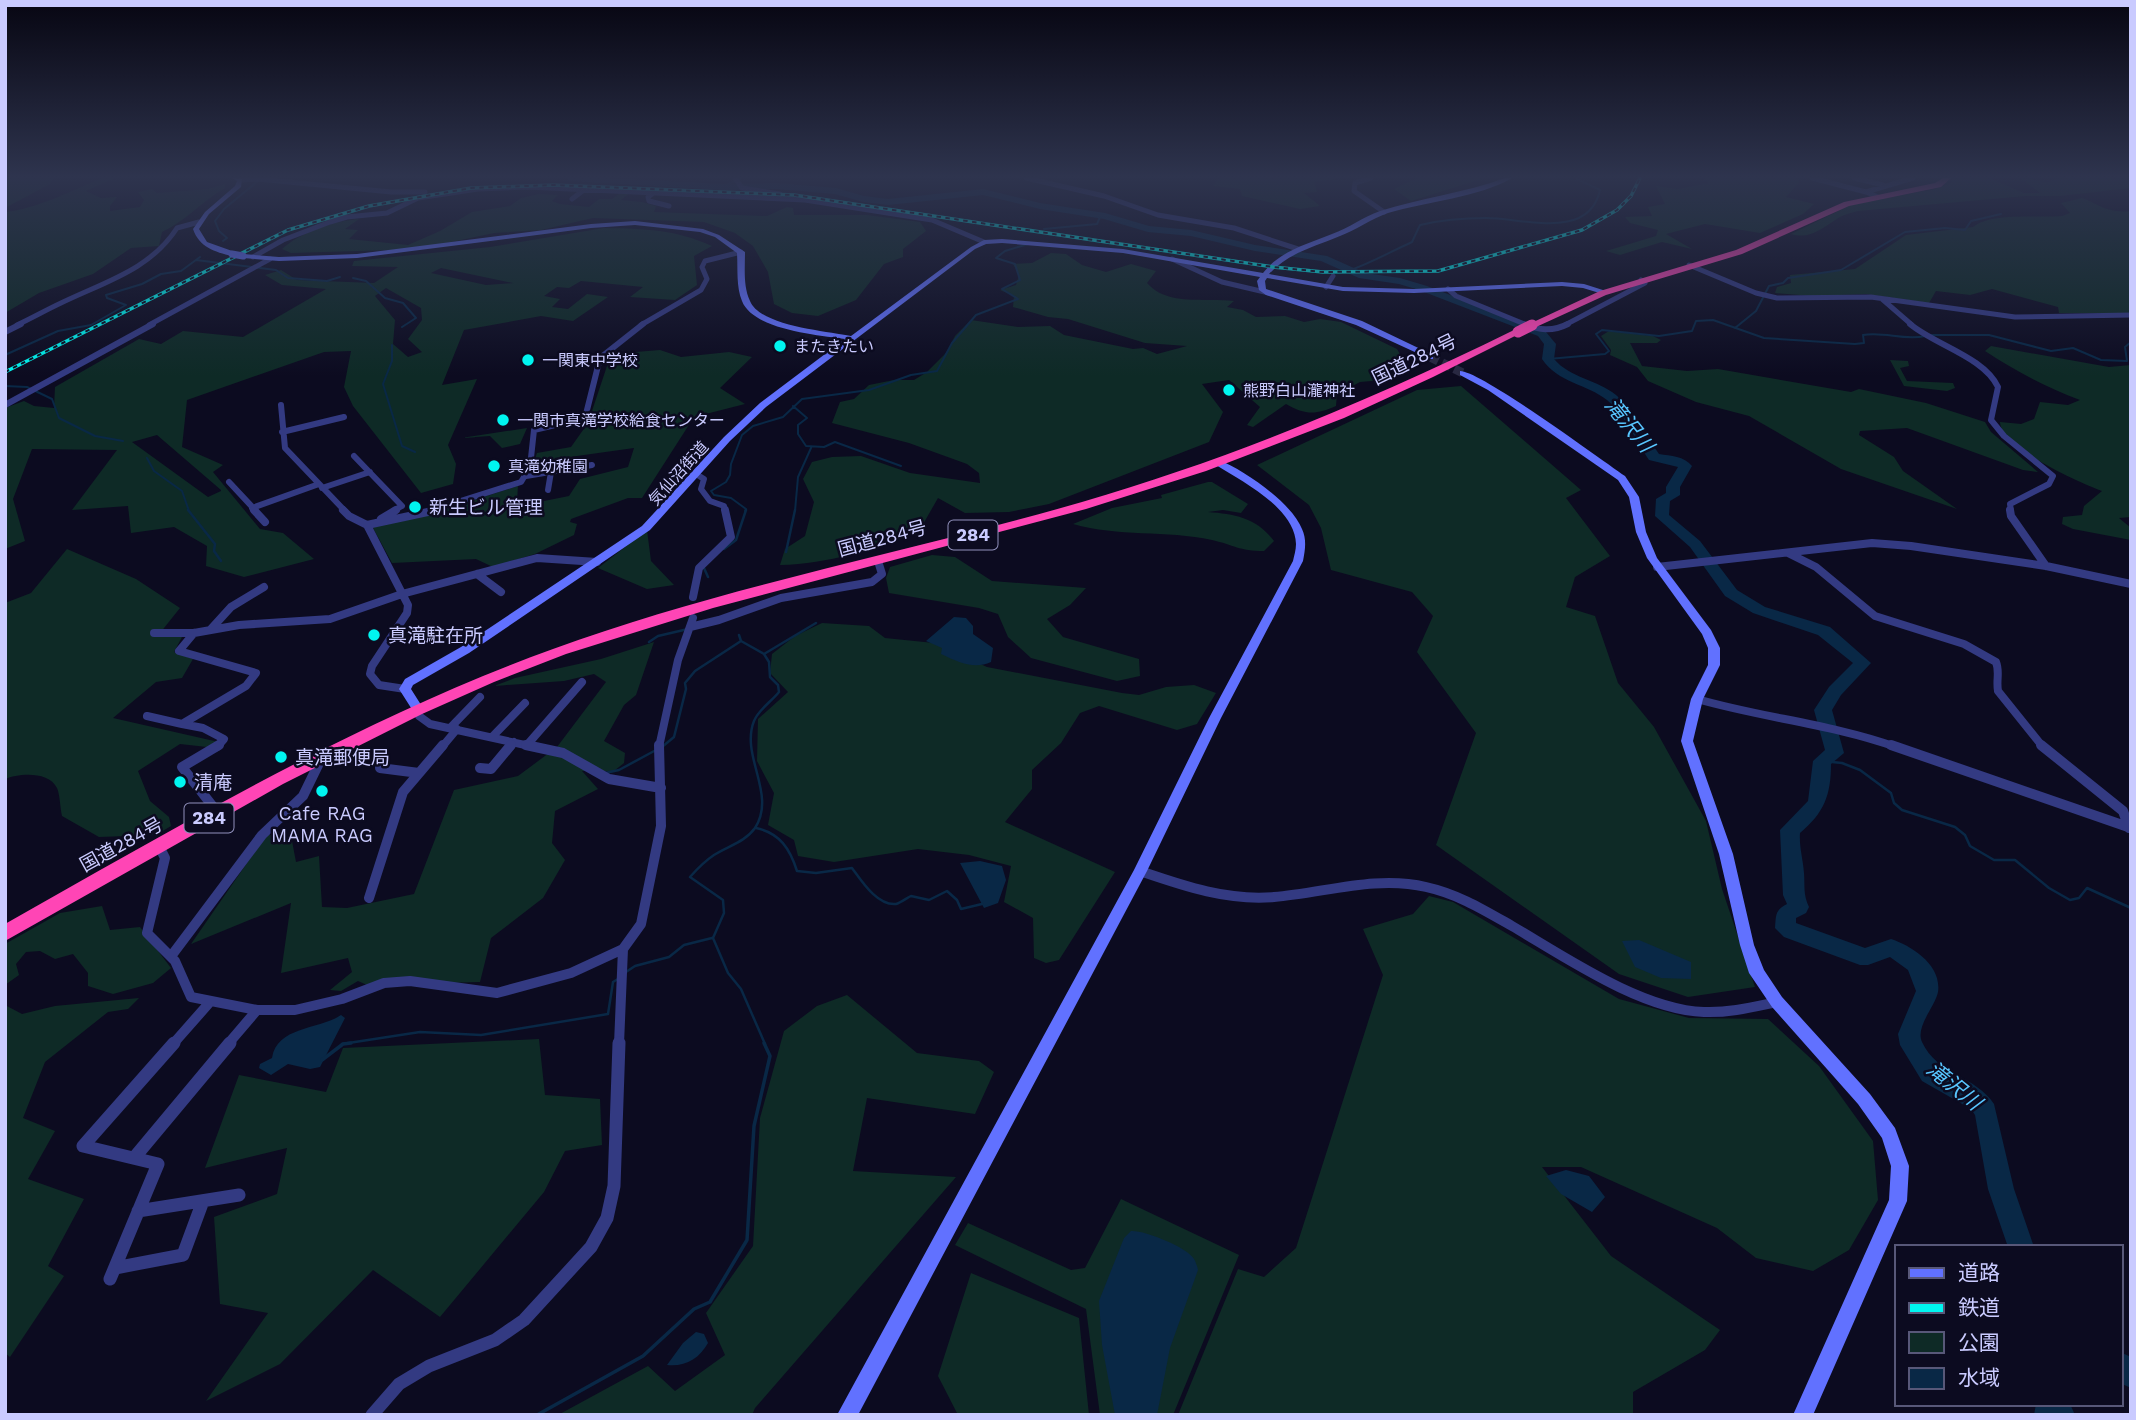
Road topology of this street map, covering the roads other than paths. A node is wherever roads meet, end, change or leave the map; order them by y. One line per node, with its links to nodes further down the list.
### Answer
1 (166, 244): 27 (street)
2 (208, 244): 13 (street, bridge)
3 (276, 244): 13 (street)
4 (449, 244): 14 (street)
5 (729, 244): 12 (street)
6 (981, 244): 28 (street, 気仙沼街道)
7 (1043, 244): 15 (street)
8 (1277, 244): 11 (street)
9 (1313, 244): 11 (street)
10 (1756, 244): 16 (highway, 国道284号 / 284)
11 (1295, 251): 17 (street)
12 (741, 252): 28 (street); 41 (street)
13 (253, 257): 14 (street)
14 (270, 259): 31 (street)
15 (1172, 259): 17 (street); 23 (street)
16 (1689, 265): 19 (highway, 国道284号 / 284); 25 (street)
17 (1263, 276): 20 (street); 23 (street)
18 (1333, 276): 20 (street)
19 (1641, 280): 21 (street); 24 (highway, 国道284号 / 284)
20 (1326, 287): 22 (street)
21 (1448, 289): 22 (street); 24 (street)
22 (1414, 290)
23 (1269, 293): 29 (street)
24 (1603, 293): 36 (highway, 国道284号 / 284, bridge)
25 (1881, 298): 26 (street); 52 (street)
26 (2131, 314)
27 (5, 332)
28 (851, 338): 40 (street, 気仙沼街道)
29 (1430, 357)
30 (1463, 373): 53 (street)
31 (5, 405)
32 (281, 405): 34 (street)
33 (344, 417): 34 (street)
34 (282, 432): 43 (street)
35 (354, 456): 38 (street)
36 (1219, 463): 50 (highway, 国道284号 / 284); 83 (street)
37 (592, 465): 39 (street)
38 (370, 472): 43 (street); 47 (street)
39 (551, 472): 41 (street); 44 (street)
40 (696, 474): 51 (street, 気仙沼街道); 59 (street)
41 (526, 476): 47 (street)
42 (229, 482): 45 (street)
43 (321, 486): 45 (street); 48 (street)
44 (548, 490)
45 (252, 508): 46 (street)
46 (265, 522)
47 (377, 522): 48 (street)
48 (366, 524): 58 (street)
49 (1788, 553): 52 (street); 53 (street); 81 (street)
50 (878, 561): 68 (highway, 国道284号 / 284); 79 (street)
51 (597, 562): 54 (street); 64 (street, 気仙沼街道)
52 (2046, 566): 55 (street)
53 (1657, 567): 66 (street)
54 (477, 574): 57 (street); 58 (street)
55 (2131, 584)
56 (264, 587): 60 (street)
57 (501, 592)
58 (402, 594): 60 (street); 64 (street)
59 (693, 597)
60 (211, 629): 62 (street)
61 (154, 633): 62 (street)
62 (194, 633): 70 (street)
63 (582, 682): 74 (street)
64 (405, 689): 68 (street)
65 (480, 697): 71 (street)
66 (1697, 699): 81 (street); 89 (street)
67 (525, 703): 72 (street)
68 (417, 708): 71 (street); 75 (highway, 国道284号 / 284)
69 (148, 716): 70 (street)
70 (182, 724): 80 (street)
71 (454, 728): 72 (street); 78 (street)
72 (492, 737): 73 (street)
73 (514, 742): 74 (street); 77 (street)
74 (527, 745): 79 (street)
75 (322, 757): 80 (highway, 国道284号 / 284); 87 (street)
76 (380, 768): 78 (street)
77 (480, 768)
78 (419, 773): 84 (street)
79 (661, 788): 86 (street)
80 (218, 813): 82 (highway, 国道284号 / 284)
81 (2130, 828)
82 (159, 846): 85 (highway, 国道284号 / 284); 87 (street)
83 (1140, 871): 89 (street); 96 (street)
84 (369, 898)
85 (5, 933)
86 (623, 948): 90 (street); 95 (street)
87 (172, 955): 88 (street)
88 (210, 1002): 90 (street); 91 (street)
89 (1777, 1002): 97 (street)
90 (257, 1010): 91 (street)
91 (134, 1158): 94 (street)
92 (239, 1195): 93 (street)
93 (203, 1201): 94 (street); 94 (street)
94 (138, 1211)
95 (372, 1415)
96 (848, 1415)
97 (1802, 1415)

